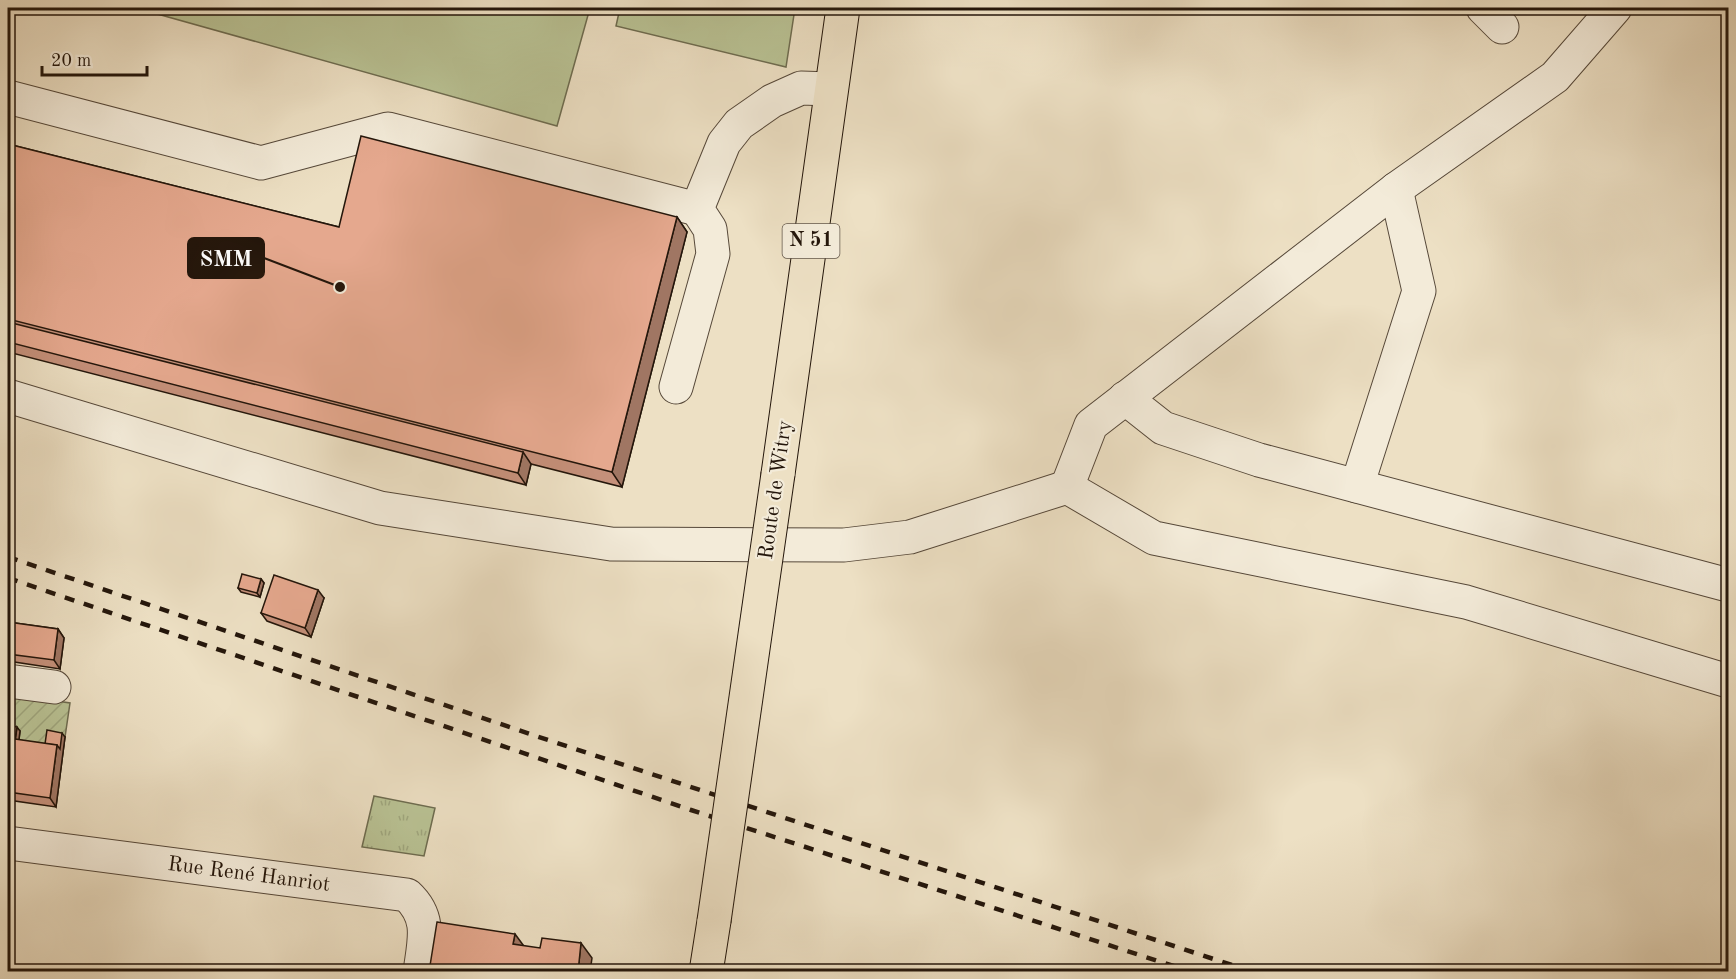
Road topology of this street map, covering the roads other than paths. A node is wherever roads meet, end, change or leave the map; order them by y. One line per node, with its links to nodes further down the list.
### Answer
1 (843, 8): 3 (main road, Route de Witry / N 51)
2 (1615, 8): 5 (street)
3 (831, 89): 6 (street); 18 (main road, Route de Witry / N 51, bridge)
4 (8, 97): 6 (street)
5 (1396, 189): 9 (street); 10 (street)
6 (697, 209): 7 (street)
7 (676, 387)
8 (8, 396): 11 (street)
9 (1125, 398): 10 (street); 11 (street)
10 (1357, 486): 12 (street)
11 (1067, 487): 14 (street)
12 (1728, 585)
13 (8, 681): 15 (street)
14 (1728, 681)
15 (54, 687)
16 (14, 850): 17 (street, Rue René Hanriot)
17 (420, 972)
18 (706, 972)

